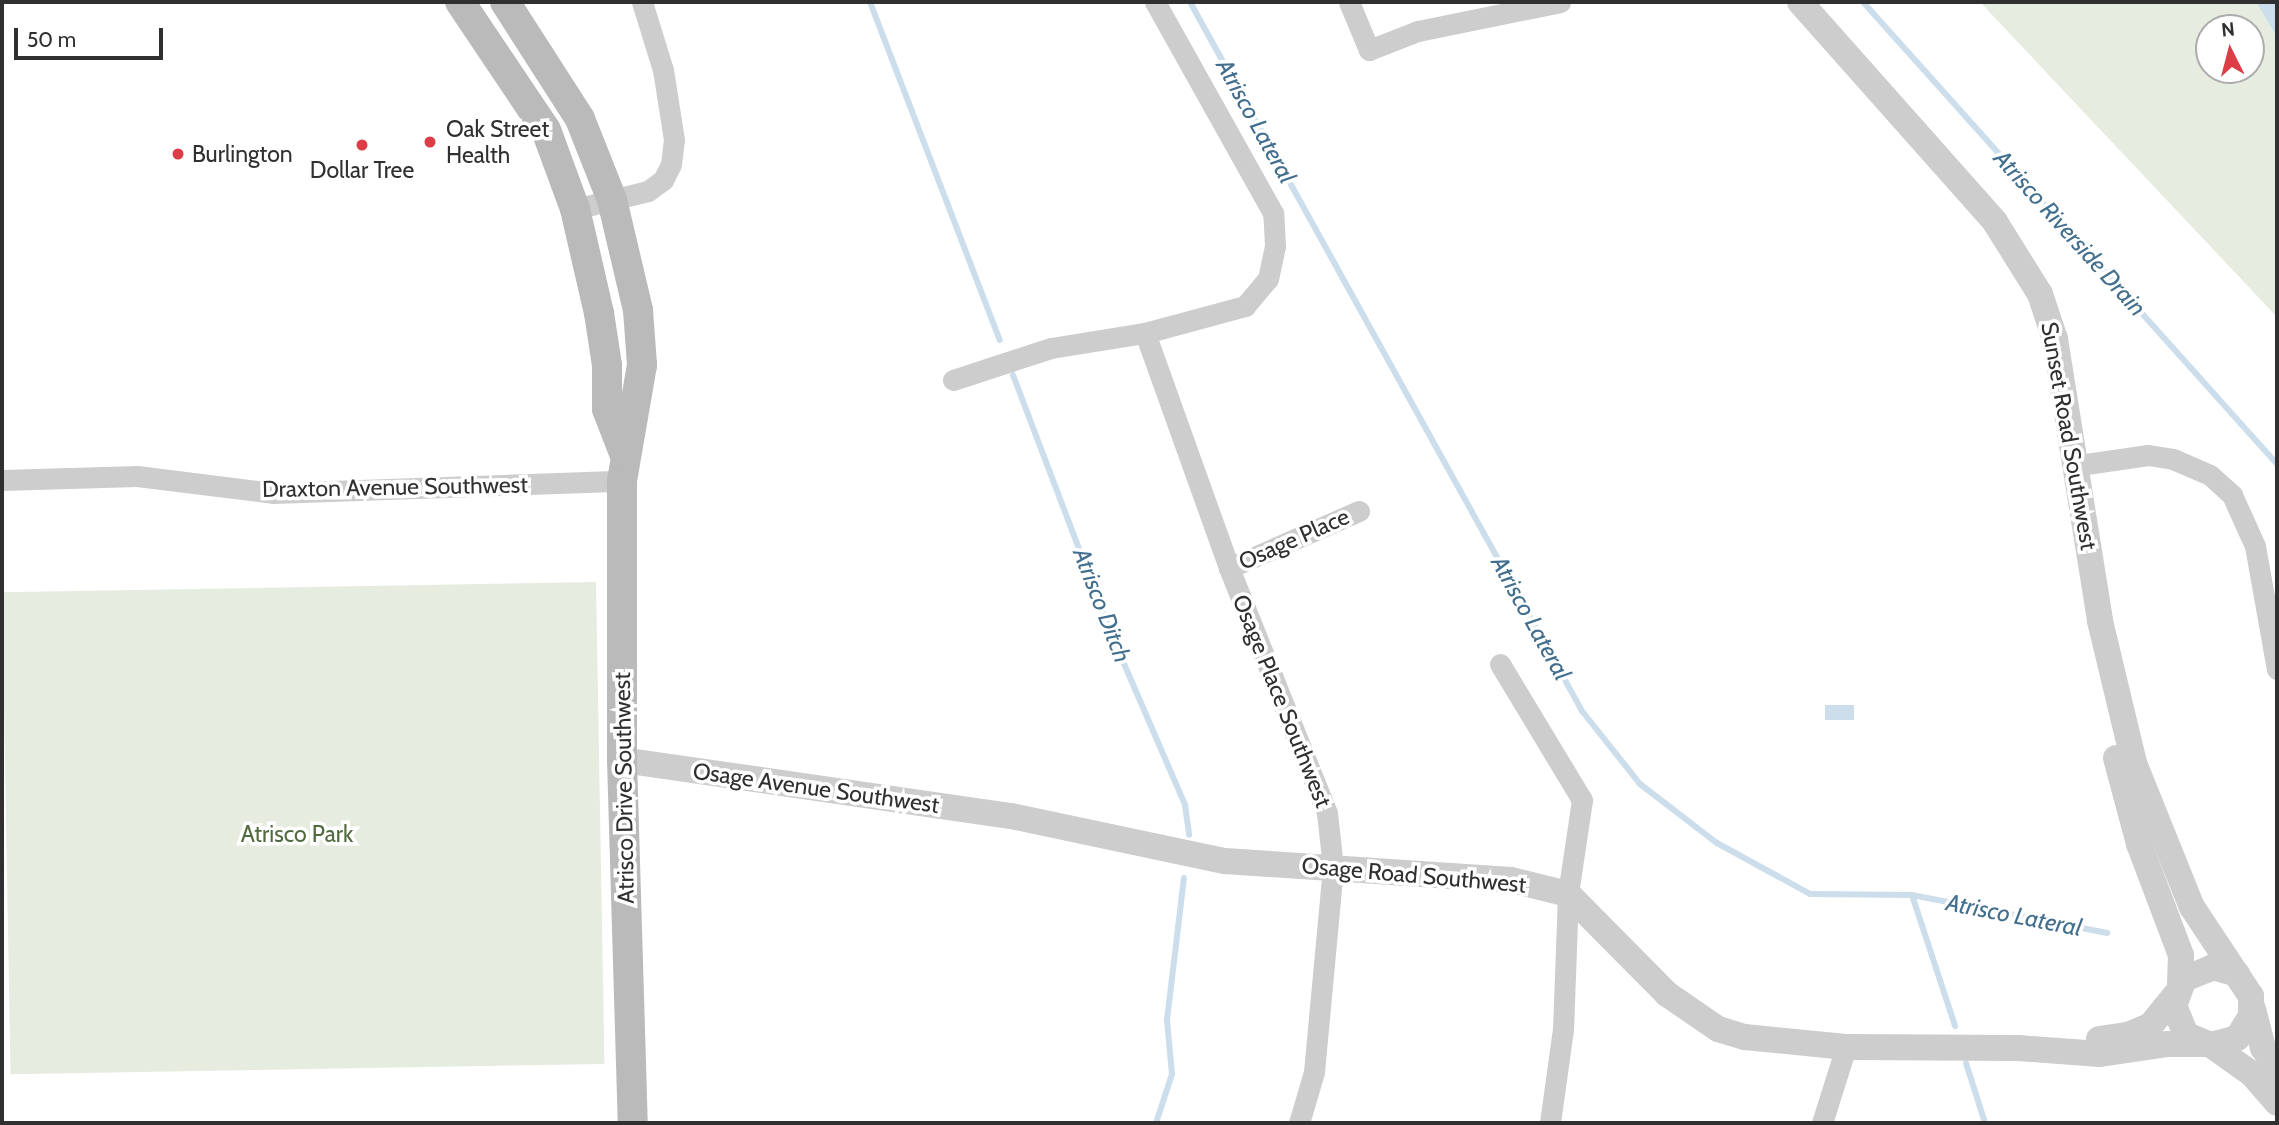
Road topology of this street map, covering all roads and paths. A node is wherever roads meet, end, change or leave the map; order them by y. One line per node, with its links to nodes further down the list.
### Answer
1 (460, 2): 10 (main road, Atrisco Drive Southwest)
2 (506, 2): 9 (main road, Atrisco Drive Southwest)
3 (642, 2): 9 (street)
4 (1155, 2): 11 (street)
5 (1349, 2): 8 (street)
6 (1560, 2): 8 (street)
7 (1800, 2): 13 (street, Sunset Road Southwest)
8 (1504, 7)
9 (612, 200): 10 (street); 14 (main road, Atrisco Drive Southwest)
10 (575, 209): 14 (main road, Atrisco Drive Southwest)
11 (1145, 333): 12 (street); 17 (street, Osage Place Southwest)
12 (953, 380)
13 (2079, 465): 18 (street, Sunset Road Southwest); 20 (street)
14 (623, 467): 15 (street, Draxton Avenue Southwest); 21 (main road, Atrisco Drive Southwest)
15 (2, 480)
16 (1359, 510): 17 (street, Osage Place)
17 (1229, 568): 23 (street, Osage Place Southwest)
18 (2100, 621): 25 (street, Sunset Road Southwest); 26 (street, Sunset Road Southwest)
19 (1500, 664): 24 (street)
20 (2277, 669)
21 (622, 760): 22 (street, Osage Avenue Southwest); 33 (main road, Atrisco Drive Southwest)
22 (1010, 816): 23 (street, Osage Road Southwest)
23 (1333, 867): 24 (street, Osage Road Southwest); 34 (street, Osage Place Southwest)
24 (1568, 894): 29 (street); 35 (street)
25 (2236, 974): 26 (street); 27 (street)
26 (2178, 990): 28 (street); 30 (street)
27 (2253, 1009): 28 (street); 31 (street)
28 (2207, 1045): 30 (street); 32 (street)
29 (1846, 1047): 30 (street); 36 (street)
30 (2018, 1048)
31 (2277, 1067)
32 (2277, 1103)
33 (633, 1123)
34 (1299, 1123)
35 (1550, 1123)
36 (1822, 1123)

